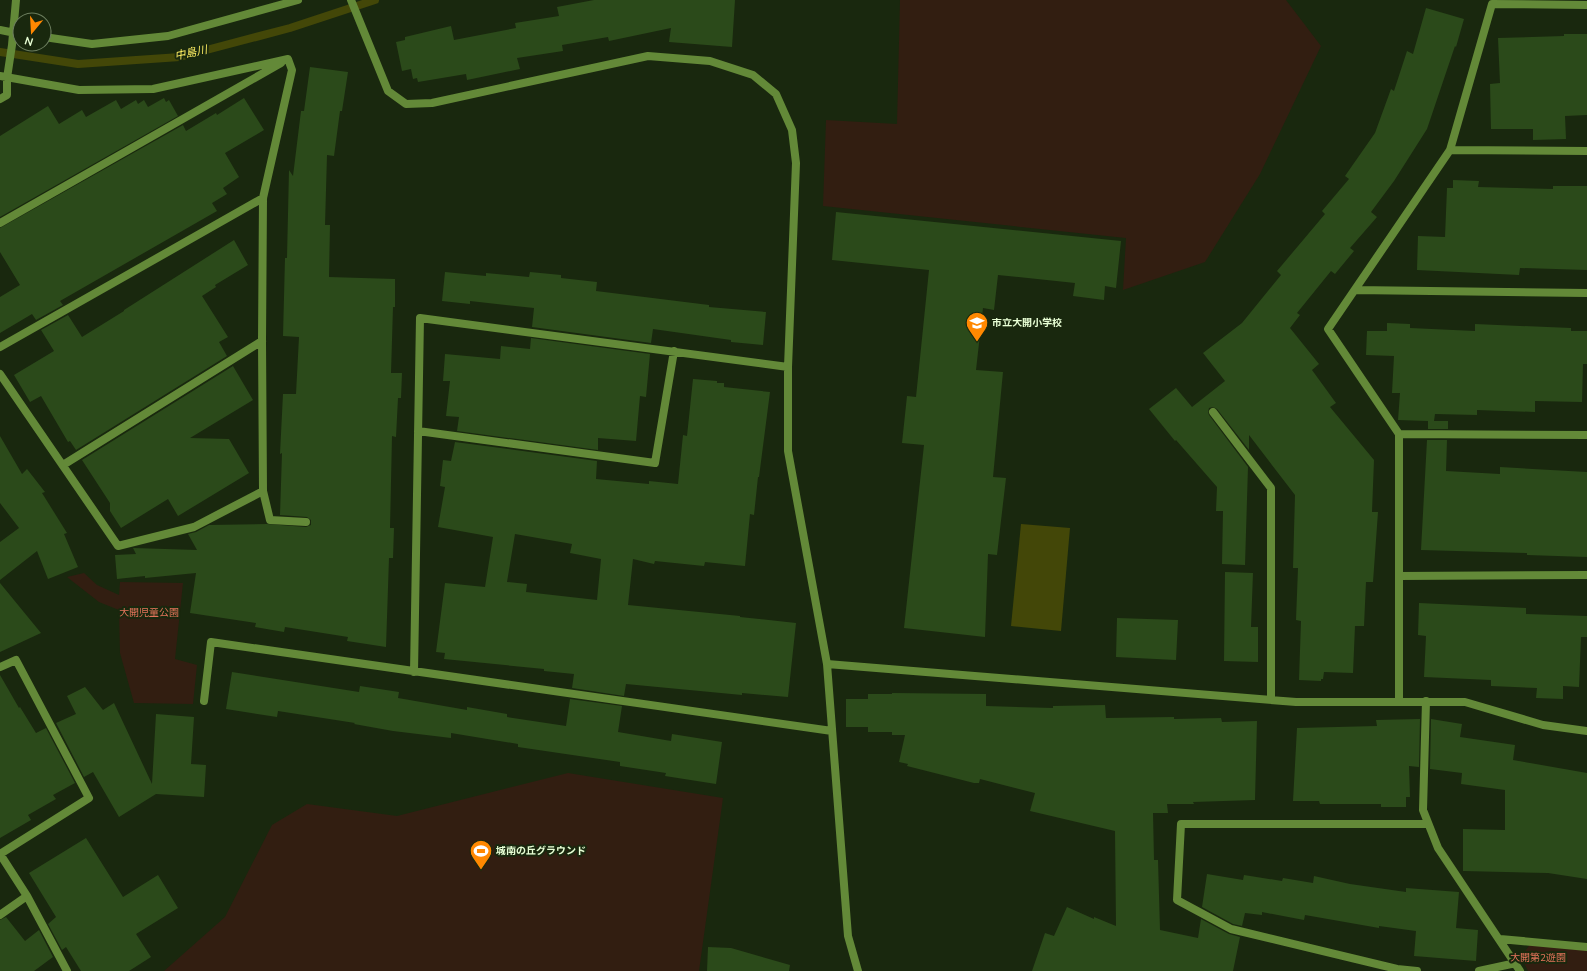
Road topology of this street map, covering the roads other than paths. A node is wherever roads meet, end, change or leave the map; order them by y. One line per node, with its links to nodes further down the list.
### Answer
1 (16, 0): 5 (street)
2 (298, 0): 8 (street)
3 (351, 0): 22 (street)
4 (1587, 5): 13 (street)
5 (16, 12)
6 (0, 30): 7 (street)
7 (12, 32)
8 (52, 38)
9 (12, 45): 11 (street)
10 (288, 59): 11 (street); 15 (street); 16 (street)
11 (3, 77): 12 (street)
12 (0, 99)
13 (1450, 150): 14 (street); 17 (street)
14 (1587, 151)
15 (263, 198): 19 (street); 20 (street)
16 (0, 223)
17 (1356, 290): 18 (street); 26 (street)
18 (1587, 293)
19 (262, 341): 28 (street); 29 (street)
20 (0, 347)
21 (674, 351): 22 (street); 25 (street); 25 (street)
22 (788, 367): 33 (street)
23 (0, 374): 28 (street)
24 (1213, 412): 36 (street)
25 (418, 431): 35 (street)
26 (1399, 434): 27 (street); 32 (street)
27 (1587, 435)
28 (63, 465): 29 (street)
29 (263, 491): 30 (street)
30 (306, 522)
31 (1587, 575): 32 (street)
32 (1399, 576): 38 (street)
33 (827, 664): 36 (street); 40 (street)
34 (0, 666): 43 (street)
35 (414, 672): 37 (street); 40 (street)
36 (1271, 700): 38 (street)
37 (204, 701)
38 (1399, 701): 39 (street)
39 (1426, 701): 41 (street); 42 (street)
40 (832, 731): 51 (street)
41 (1587, 731)
42 (1428, 824): 46 (street); 49 (street)
43 (0, 854): 44 (street)
44 (27, 896): 45 (street); 50 (street)
45 (0, 915)
46 (1500, 939): 47 (street); 48 (street)
47 (1587, 947)
48 (1516, 963): 53 (street); 54 (street)
49 (1397, 970): 52 (street)
50 (67, 971)
51 (858, 971)
52 (1417, 971)
53 (1479, 971)
54 (1520, 971)

